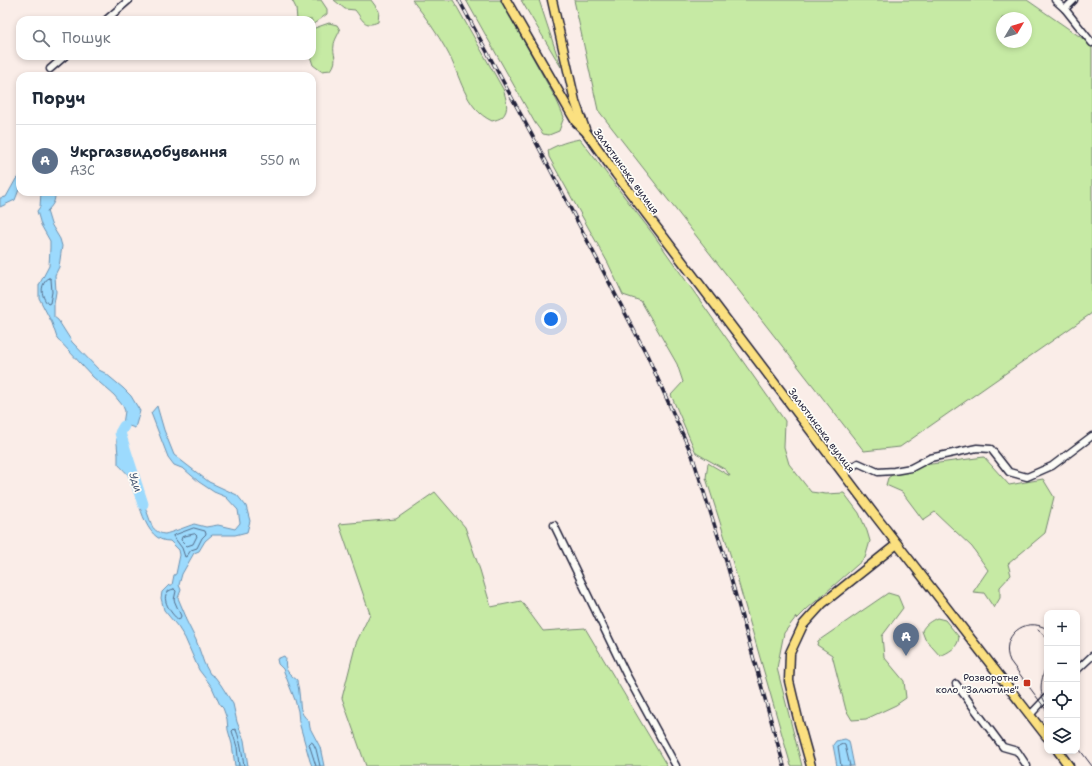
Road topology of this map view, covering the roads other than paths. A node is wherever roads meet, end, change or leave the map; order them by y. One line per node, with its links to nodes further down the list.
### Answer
1 (129, 0): 7 (street)
2 (506, 0): 11 (main road)
3 (552, 0): 11 (main road)
4 (1055, 0): 6 (street)
5 (1074, 0): 6 (street)
6 (1065, 9): 8 (street)
7 (111, 16)
8 (1092, 42)
9 (60, 60): 10 (street)
10 (50, 69)
11 (586, 132): 13 (main road, Залютинська вулиця)
12 (1092, 436): 13 (street)
13 (842, 473): 15 (main road, Залютинська вулиця)
14 (554, 525): 23 (street)
15 (897, 544): 20 (main road, Залютинська вулиця); 24 (main road)
16 (1092, 656): 17 (street)
17 (1080, 667)
18 (956, 684): 25 (street)
19 (1044, 699): 20 (street)
20 (1030, 715): 21 (main road, Залютинська вулиця)
21 (1044, 733)
22 (1060, 754): 26 (main road)
23 (676, 766)
24 (811, 766)
25 (1027, 766)
26 (1069, 766)

